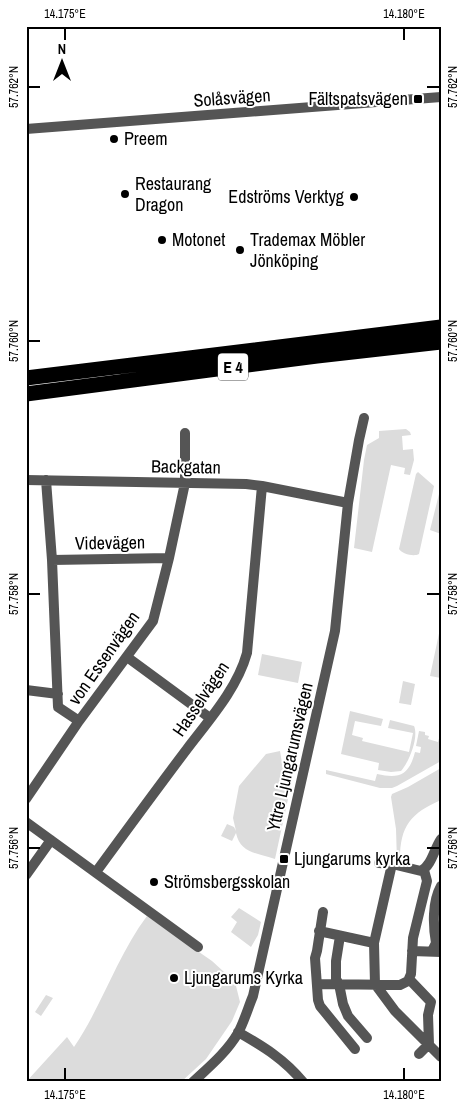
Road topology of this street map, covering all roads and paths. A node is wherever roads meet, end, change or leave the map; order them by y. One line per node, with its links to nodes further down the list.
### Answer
1 (441, 97): 2 (street, Solåsvägen)
2 (26, 129)
3 (441, 327): 5 (highway, E 4)
4 (441, 342): 6 (highway, E 4)
5 (26, 378)
6 (26, 394)
7 (364, 418): 43 (street, Yttre Ljungarumsvägen)
8 (185, 433): 11 (street, von Essenvägen)
9 (26, 480): 10 (street, Backgatan)
10 (46, 480): 11 (street, Backgatan); 15 (street)
11 (185, 483): 12 (street, Backgatan); 14 (street, von Essenvägen)
12 (262, 486): 13 (street, Backgatan); 19 (street, Hasselvägen)
13 (343, 502)
14 (169, 558): 15 (street, Videvägen); 16 (street, von Essenvägen)
15 (52, 560): 18 (street)
16 (127, 657): 19 (street); 20 (street, von Essenvägen)
17 (26, 690): 18 (street)
18 (58, 694): 20 (street)
19 (210, 718): 28 (street, Hasselvägen)
20 (79, 721): 21 (street, von Essenvägen)
21 (26, 798)
22 (26, 822): 24 (street)
23 (441, 839): 27 (street)
24 (51, 840): 28 (street); 29 (street)
25 (379, 863): 26 (street)
26 (392, 864): 27 (street); 35 (street)
27 (424, 870): 30 (street)
28 (96, 872): 36 (street)
29 (26, 875)
30 (427, 881): 31 (street); 37 (street)
31 (440, 887): 38 (street)
32 (323, 912): 33 (street)
33 (319, 931): 34 (street); 40 (street)
34 (340, 936): 35 (street); 41 (street)
35 (374, 943): 42 (street)
36 (198, 947)
37 (412, 951): 38 (street); 39 (street)
38 (437, 951)
39 (409, 979): 42 (street); 45 (street)
40 (317, 984): 41 (street); 46 (street)
41 (339, 984): 42 (street); 44 (street)
42 (375, 984): 45 (street)
43 (238, 1032): 49 (street, Yttre Ljungarumsvägen); 50 (street)
44 (367, 1038)
45 (428, 1044): 47 (street); 48 (street)
46 (355, 1049)
47 (419, 1054)
48 (441, 1057)
49 (193, 1082)
50 (303, 1082)

